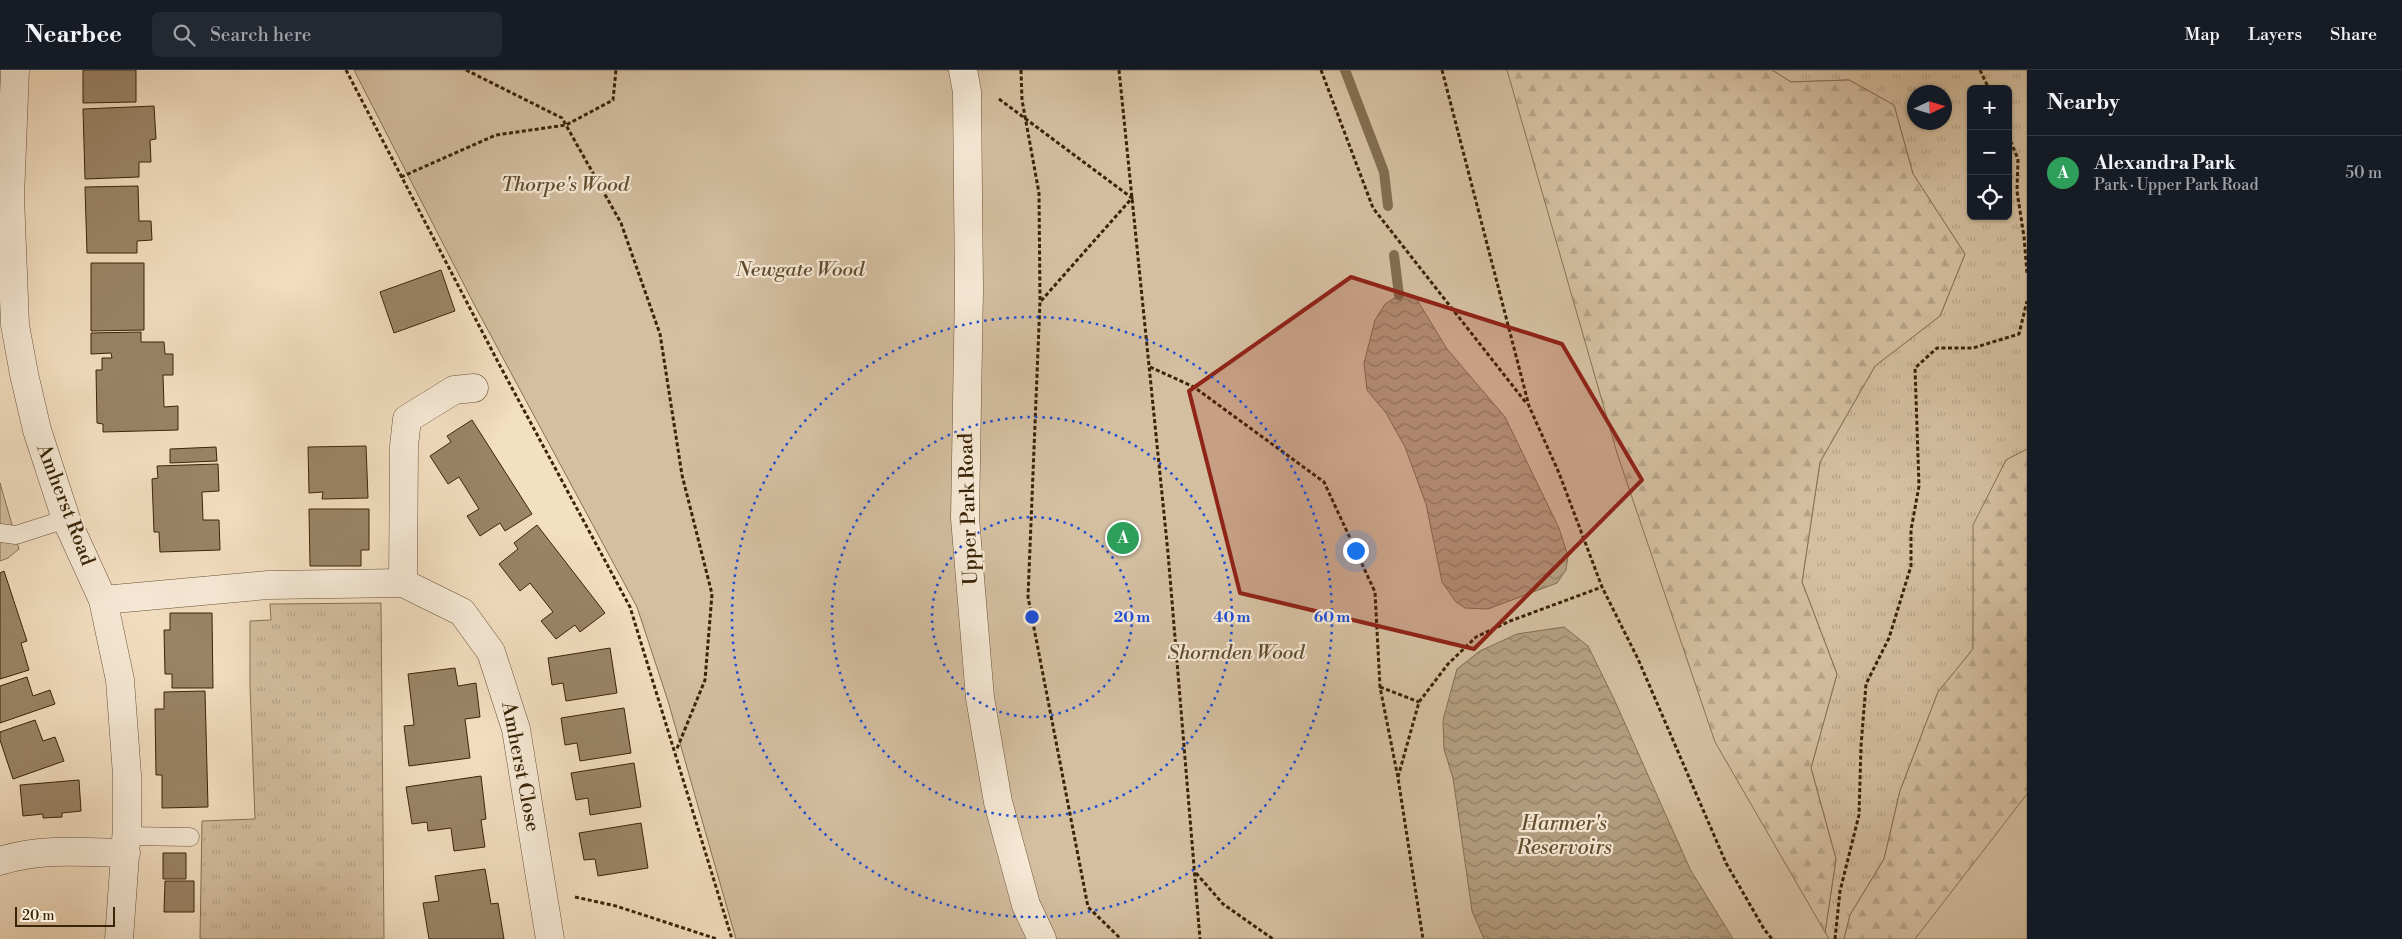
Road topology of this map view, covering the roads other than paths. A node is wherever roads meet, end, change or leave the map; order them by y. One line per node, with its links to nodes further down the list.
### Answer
1 (15, 70): 4 (street, Amherst Road)
2 (963, 70): 13 (street, Upper Park Road)
3 (474, 388): 6 (street)
4 (66, 519): 5 (lane); 7 (street, Amherst Road)
5 (0, 533)
6 (403, 583): 7 (street, Amherst Close); 12 (street, Amherst Close)
7 (103, 600): 9 (street, Amherst Road)
8 (190, 838): 9 (lane)
9 (127, 844): 10 (street); 11 (street, Amherst Road)
10 (0, 861)
11 (120, 939)
12 (550, 939)
13 (1042, 939)

